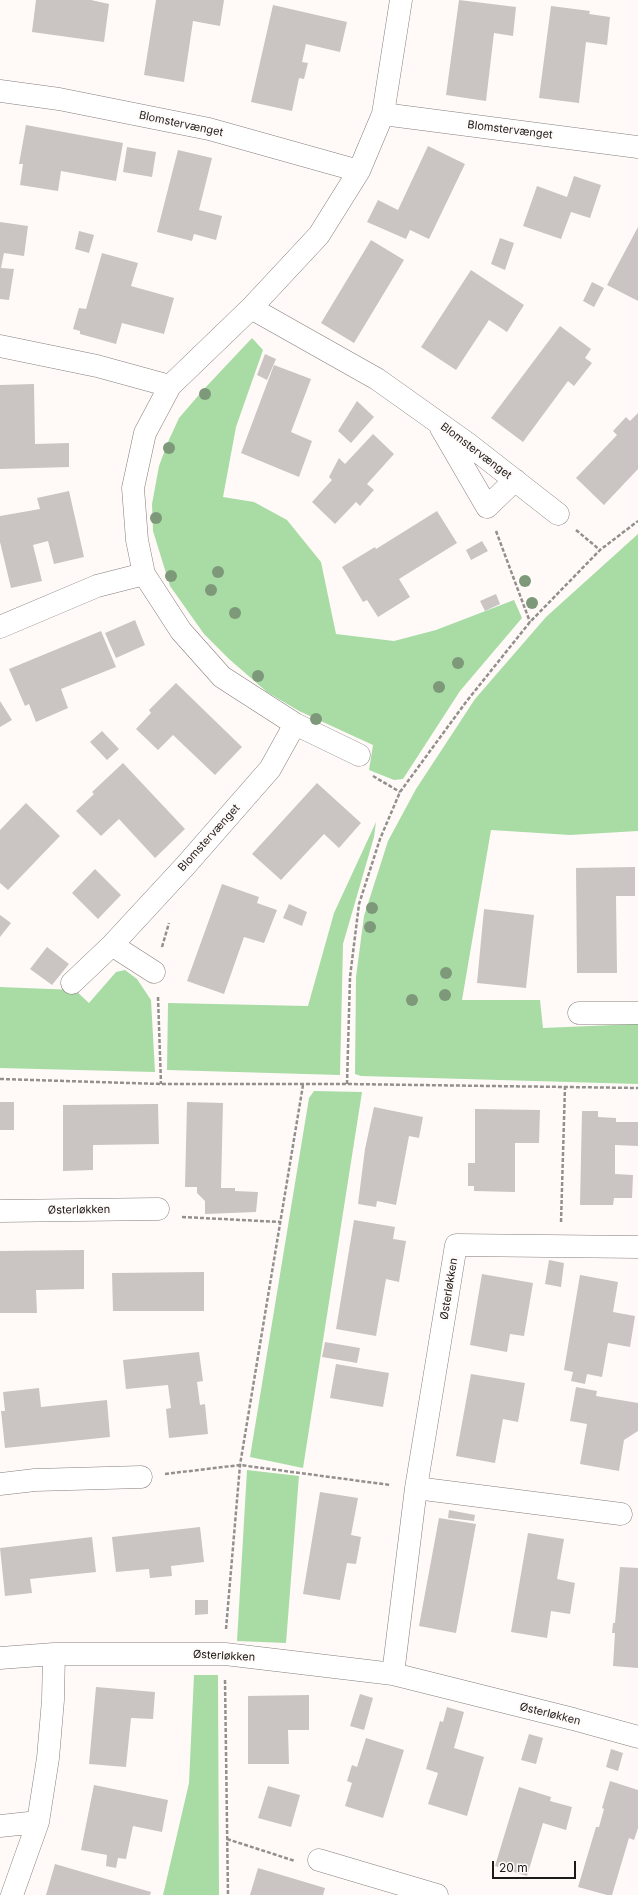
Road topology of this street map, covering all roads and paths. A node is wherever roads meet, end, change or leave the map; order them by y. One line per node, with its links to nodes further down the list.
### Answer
1 (401, 0): 3 (street)
2 (0, 91): 5 (street, Blomstervænget)
3 (383, 114): 4 (street, Blomstervænget); 5 (street)
4 (638, 147)
5 (359, 171): 6 (street)
6 (251, 308): 8 (street); 9 (street, Blomstervænget)
7 (0, 346): 8 (street)
8 (170, 386): 15 (street)
9 (438, 422): 10 (street, Blomstervænget); 11 (street, Blomstervænget)
10 (515, 480): 11 (street, Blomstervænget); 12 (street, Blomstervænget)
11 (487, 507): 16 (path)
12 (558, 514): 14 (path)
13 (638, 520): 14 (path)
14 (600, 550): 16 (path)
15 (144, 574): 17 (street); 18 (street)
16 (530, 622): 20 (path)
17 (0, 627)
18 (295, 724): 19 (street); 21 (street, Blomstervænget)
19 (359, 755): 20 (path)
20 (400, 792): 28 (path)
21 (112, 945): 22 (street); 23 (street, Blomstervænget)
22 (154, 972)
23 (72, 984)
24 (580, 1013): 25 (street)
25 (638, 1013)
26 (0, 1079): 27 (path)
27 (303, 1084): 28 (path); 33 (path)
28 (347, 1084): 29 (path)
29 (564, 1086): 30 (path); 34 (path)
30 (638, 1088)
31 (158, 1209): 32 (street, Østerløkken); 33 (path)
32 (0, 1212)
33 (281, 1222): 36 (path)
34 (560, 1246): 35 (street, Østerløkken); 39 (street, Østerløkken)
35 (638, 1247)
36 (240, 1465): 37 (path); 39 (path); 42 (path)
37 (141, 1477): 38 (street)
38 (0, 1484)
39 (416, 1488): 40 (street); 44 (street, Østerløkken)
40 (621, 1514)
41 (54, 1654): 42 (street, Østerløkken); 43 (street, Østerløkken); 46 (street)
42 (225, 1654): 44 (street, Østerløkken); 48 (path)
43 (0, 1658)
44 (393, 1674): 45 (street, Østerløkken)
45 (638, 1737)
46 (38, 1822): 47 (street); 50 (street)
47 (0, 1826)
48 (227, 1839): 49 (path); 51 (path)
49 (318, 1860): 52 (street)
50 (12, 1895)
51 (228, 1895)
52 (437, 1895)

